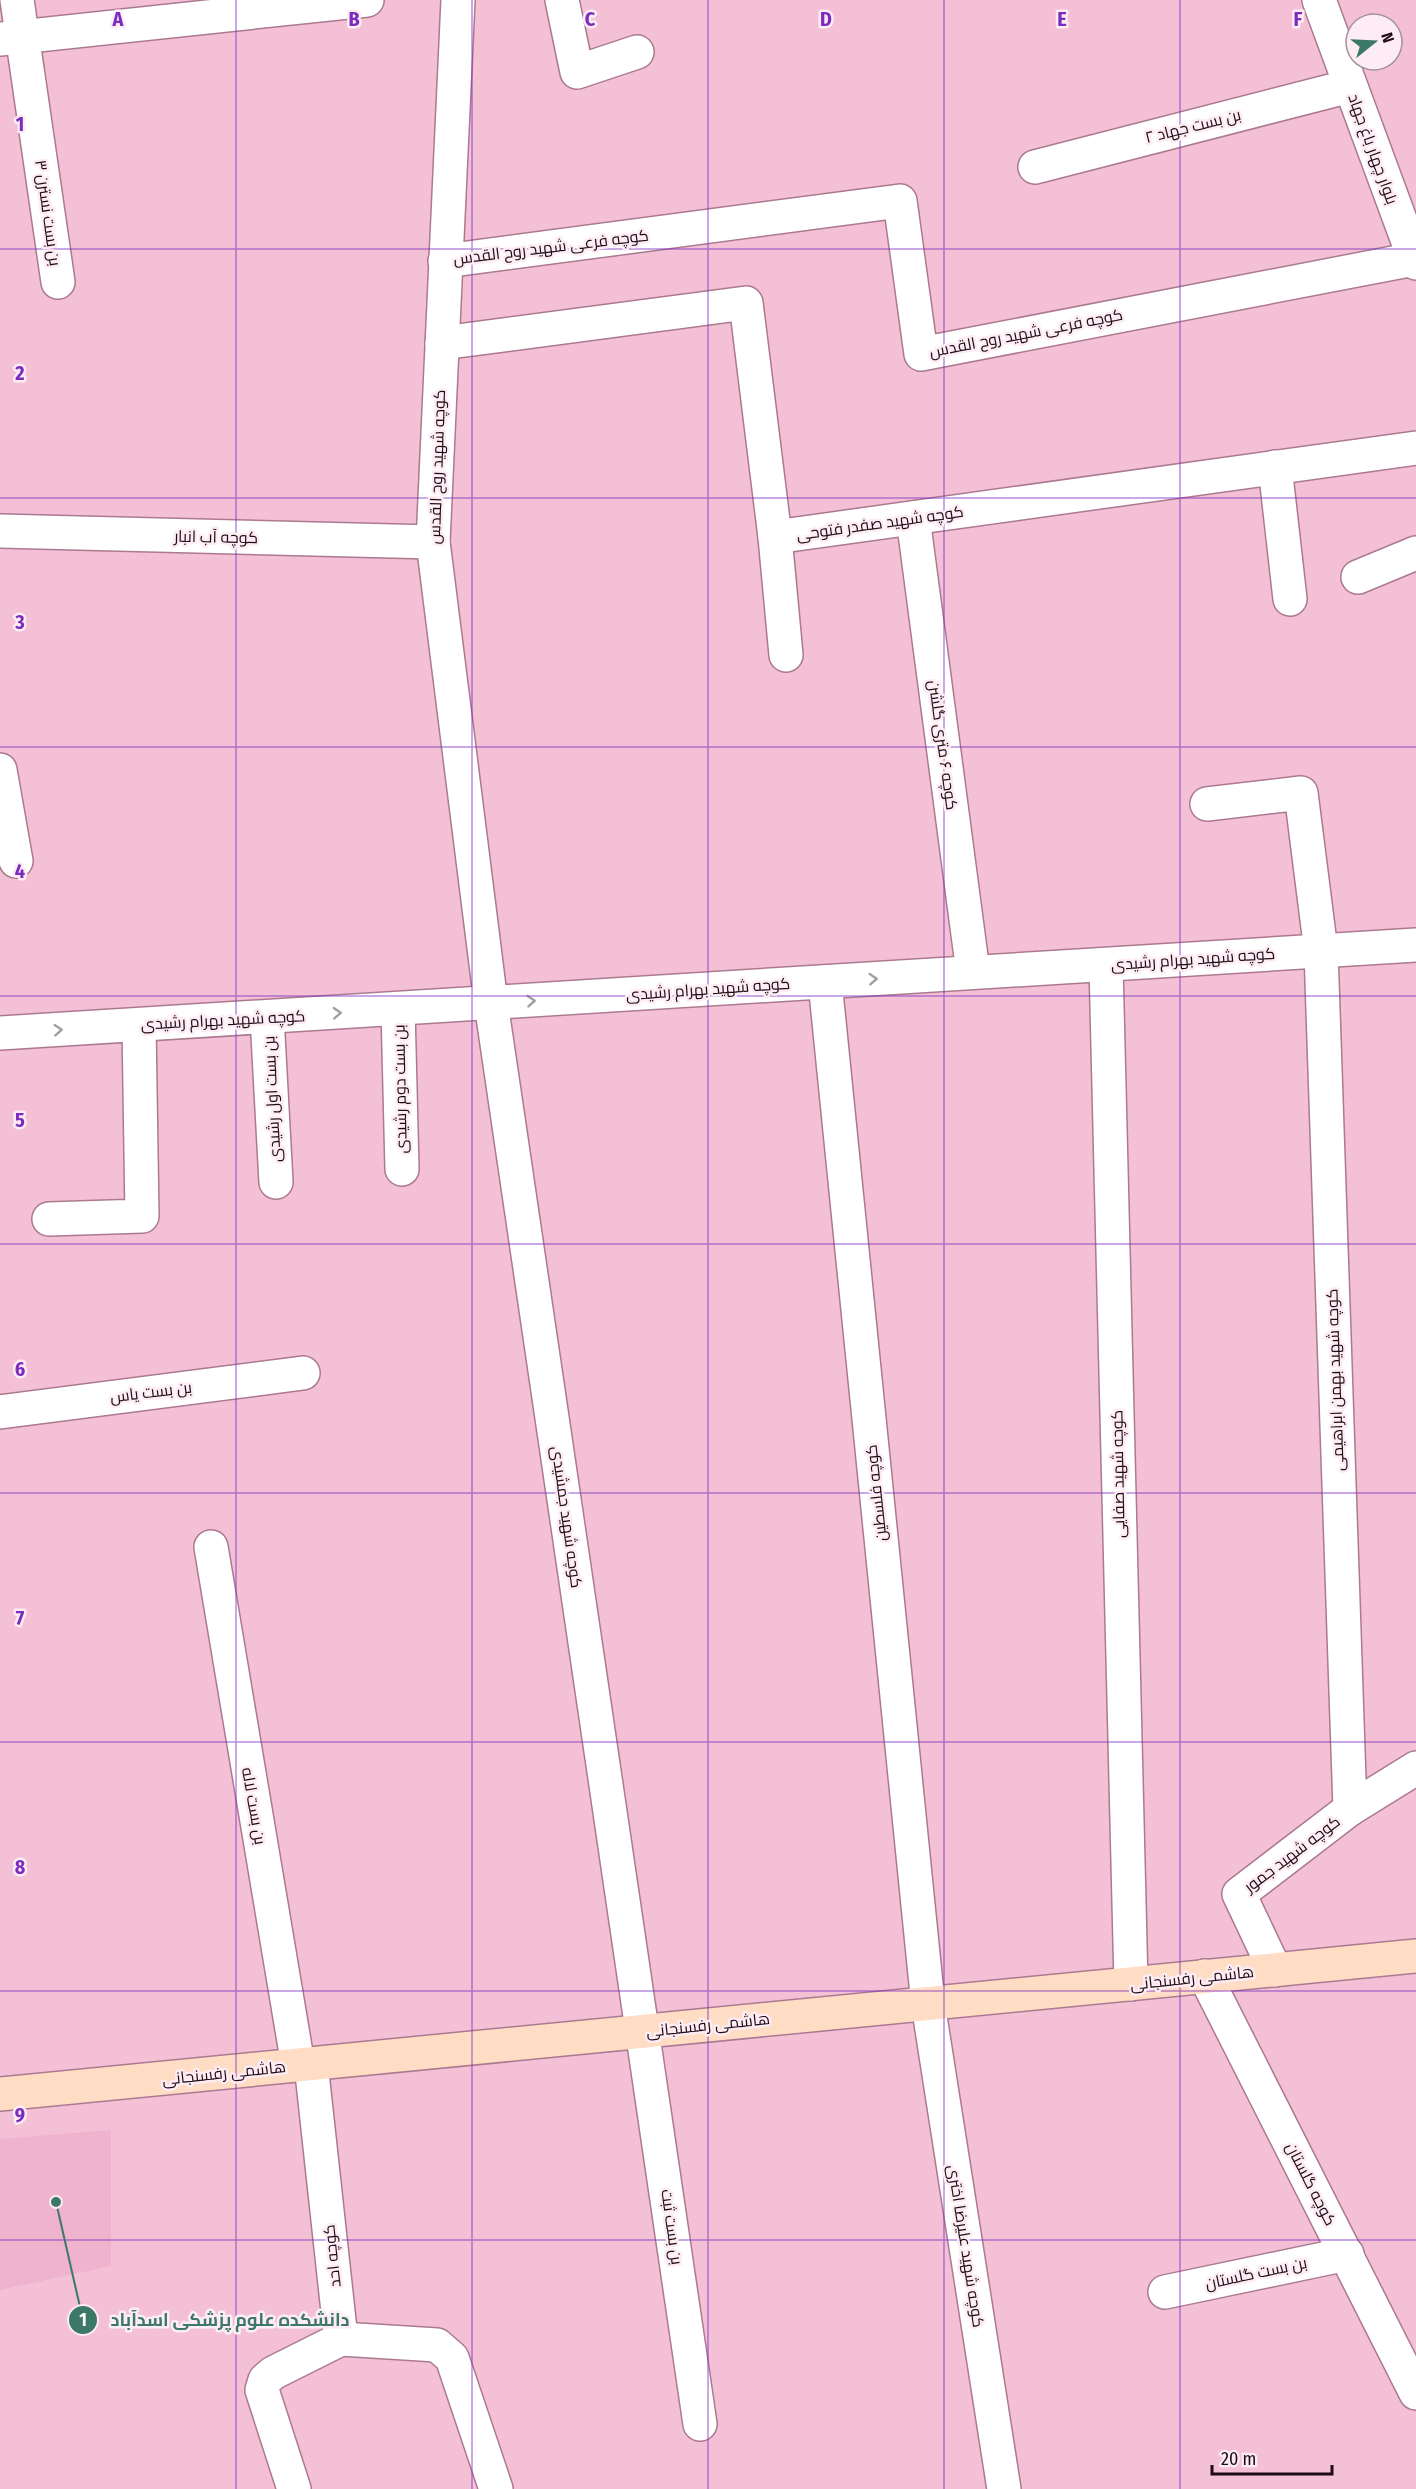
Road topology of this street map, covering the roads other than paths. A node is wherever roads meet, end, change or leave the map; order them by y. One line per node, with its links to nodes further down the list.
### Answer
1 (17, 0): 7 (street, بن بست نسترن ۳)
2 (367, 0): 6 (street)
3 (458, 0): 11 (street, کوچه شهید روح القدس)
4 (562, 0): 8 (street)
5 (1319, 0): 9 (street, بلوار چهار باغ جهاد)
6 (203, 9): 7 (street)
7 (11, 38): 13 (street, بن بست نسترن ۳)
8 (637, 52)
9 (1350, 86): 10 (street, بن بست جهاد ۲); 12 (street, بلوار چهار باغ جهاد)
10 (1035, 167)
11 (445, 261): 12 (street, کوچه فرعی شهید روح القدس); 14 (street, کوچه شهید روح القدس)
12 (1415, 261)
13 (58, 282)
14 (442, 343): 19 (street, کوچه شهید صفدر فتوحی); 20 (street, کوچه شهید روح القدس)
15 (1416, 448): 16 (street, کوچه شهید صفدر فتوحی)
16 (1275, 467): 17 (street, کوچه شهید صفدر فتوحی); 23 (street)
17 (913, 518): 19 (street, کوچه شهید صفدر فتوحی); 31 (street, کوچه ۶ متری گلشن)
18 (0, 531): 20 (street, کوچه آب انبار)
19 (775, 537): 24 (street)
20 (433, 542): 33 (street, کوچه شهید روح القدس)
21 (1416, 553): 22 (street)
22 (1358, 577)
23 (1290, 599)
24 (786, 655)
25 (0, 770): 27 (street)
26 (1207, 804): 29 (street, کوچه شهید بهمن ابراهیمی)
27 (16, 861)
28 (1416, 945): 29 (street, کوچه شهید بهرام رشیدی)
29 (1321, 951): 30 (street, کوچه شهید بهرام رشیدی); 45 (street, کوچه شهید بهمن ابراهیمی)
30 (1106, 965): 31 (street, کوچه شهید بهرام رشیدی); 49 (street, کوچه شهید صفایی)
31 (973, 972): 32 (street, کوچه شهید بهرام رشیدی, one-way to 31)
32 (825, 982): 33 (street, کوچه شهید بهرام رشیدی, one-way to 32); 50 (street, کوچه فلسطین)
33 (491, 1003): 34 (street, کوچه شهید بهرام رشیدی); 51 (street, کوچه شهید جمشیدی)
34 (398, 1009): 35 (street, کوچه شهید بهرام رشیدی, one-way to 34); 38 (street, بن بست دوم رشیدی)
35 (267, 1017): 36 (street, کوچه شهید بهرام رشیدی); 39 (street, بن بست اول رشیدی)
36 (139, 1025): 37 (street, کوچه شهید بهرام رشیدی, one-way to 36); 40 (street)
37 (0, 1033)
38 (402, 1169)
39 (276, 1182)
40 (49, 1219)
41 (303, 1373): 42 (street, بن بست یاس)
42 (0, 1412)
43 (211, 1547): 52 (street, بن بست لاله)
44 (1416, 1768): 45 (street, کوچه شهید جمور)
45 (1350, 1809): 47 (street, کوچه شهید جمور)
46 (1416, 1956): 47 (main road, هاشمی رفسنجانی)
47 (1275, 1970): 48 (main road, هاشمی رفسنجانی)
48 (1205, 1976): 49 (main road, هاشمی رفسنجانی); 54 (street, کوچه گلستان)
49 (1131, 1984): 50 (main road, هاشمی رفسنجانی)
50 (928, 2004): 51 (main road, هاشمی رفسنجانی); 61 (street, کوچه شهید علیرضا اختری)
51 (644, 2031): 52 (main road, هاشمی رفسنجانی); 58 (street, بن بست ثبت)
52 (305, 2065): 53 (main road, هاشمی رفسنجانی); 56 (street, کوچه احد)
53 (0, 2094)
54 (1347, 2254): 55 (street, بن بست گلستان); 57 (street, کوچه گلستان)
55 (1165, 2292)
56 (341, 2339): 59 (street); 60 (street)
57 (1416, 2393)
58 (700, 2424)
59 (294, 2489)
60 (496, 2489)
61 (1004, 2489)

